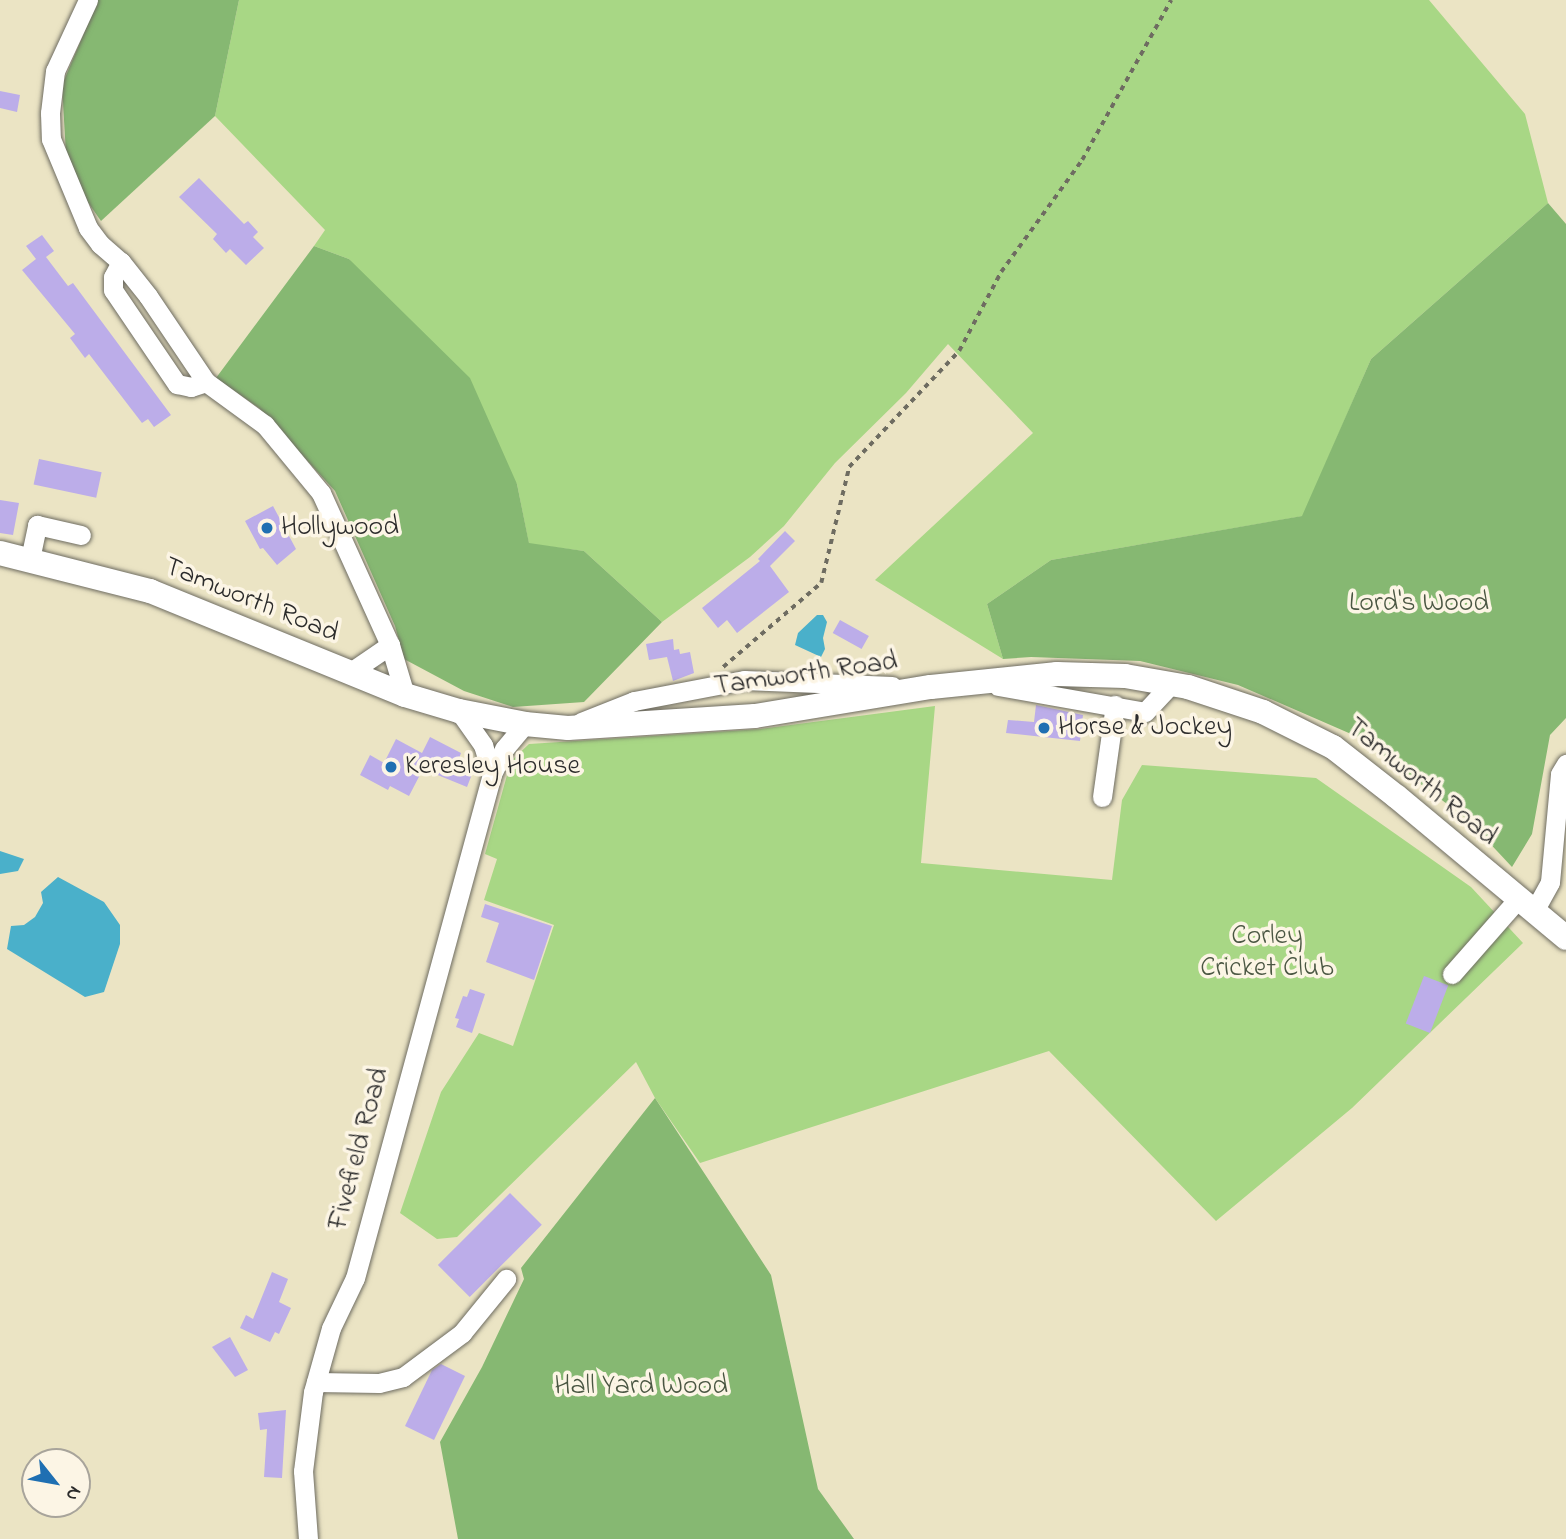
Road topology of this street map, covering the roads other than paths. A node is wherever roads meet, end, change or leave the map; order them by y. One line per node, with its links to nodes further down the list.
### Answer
1 (88, 0): 5 (street)
2 (81, 535): 4 (street)
3 (0, 553): 4 (main road, Tamworth Road)
4 (30, 559): 6 (main road, Tamworth Road)
5 (390, 645): 6 (street); 10 (street)
6 (349, 673): 10 (main road, Tamworth Road)
7 (974, 682): 8 (main road, Tamworth Road); 9 (main road, Tamworth Road); 11 (street)
8 (1171, 683): 11 (street); 18 (main road, Tamworth Road)
9 (930, 687): 14 (main road, Tamworth Road); 14 (street)
10 (405, 695): 12 (main road, Tamworth Road)
11 (1115, 705): 17 (street)
12 (458, 711): 13 (main road, Tamworth Road); 16 (street)
13 (525, 724): 14 (main road, Tamworth Road); 16 (street, Fivefield Road)
14 (568, 728)
15 (1566, 764): 18 (street)
16 (492, 774): 22 (street, Fivefield Road)
17 (1102, 797)
18 (1525, 906): 19 (main road, Tamworth Road); 20 (street)
19 (1566, 938)
20 (1452, 974)
21 (506, 1279): 22 (street)
22 (316, 1382): 23 (street, Fivefield Road)
23 (308, 1539)

